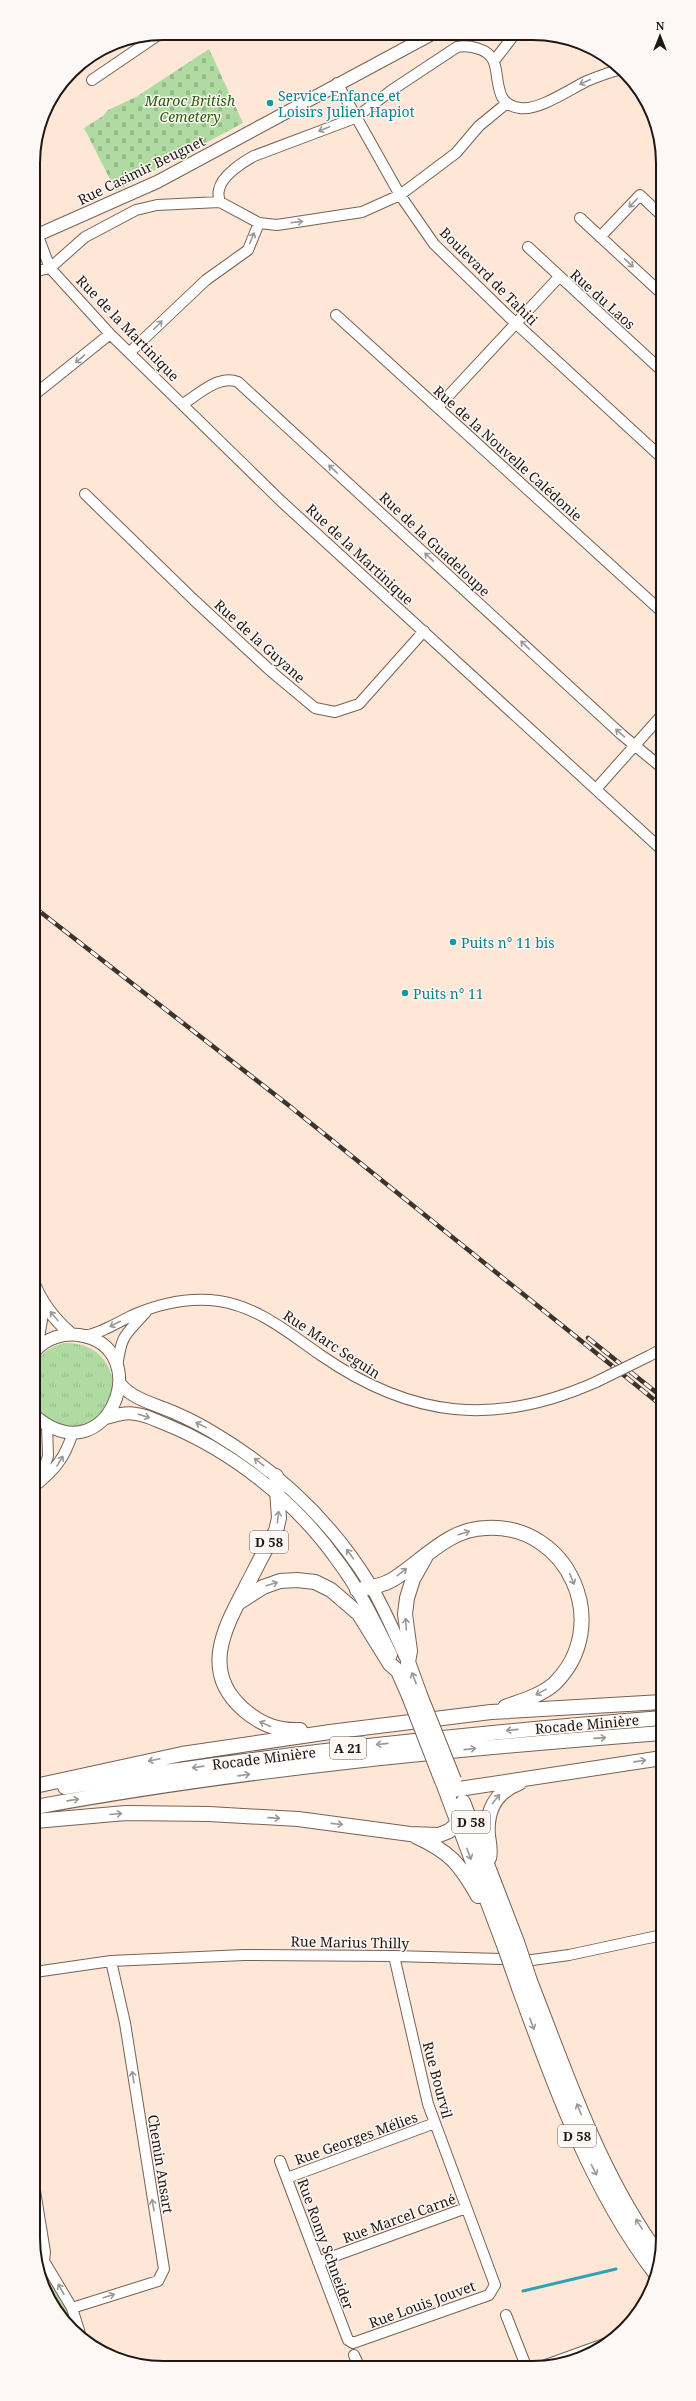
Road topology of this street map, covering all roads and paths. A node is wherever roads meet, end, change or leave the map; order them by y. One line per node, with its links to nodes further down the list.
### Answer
1 (421, 40): 7 (main road, Rue Casimir Beugnet)
2 (510, 40): 4 (street)
3 (150, 41): 6 (street)
4 (494, 61): 8 (street); 9 (street)
5 (615, 71): 8 (street, one-way to 8)
6 (92, 80)
7 (337, 84): 9 (street, Boulevard de Tahiti); 15 (main road, Rue Casimir Beugnet)
8 (507, 103): 10 (street)
9 (355, 118): 10 (street, Boulevard de Tahiti); 11 (street, one-way to 11)
10 (400, 195): 14 (street, one-way to 10); 24 (street, Boulevard de Tahiti)
11 (220, 202): 14 (street); 19 (street)
12 (656, 210): 16 (street, one-way to 16)
13 (580, 218): 16 (street)
14 (259, 223): 26 (street, one-way to 14)
15 (40, 234)
16 (600, 237): 22 (street, one-way to 22)
17 (40, 245): 19 (street, Rue de la Martinique)
18 (528, 247): 21 (street, Rue du Laos)
19 (50, 268): 20 (street); 25 (street, Rue de la Martinique)
20 (40, 270)
21 (559, 277): 24 (street); 27 (street, Rue du Laos)
22 (656, 288)
23 (336, 315): 30 (street, Rue de la Nouvelle Calédonie)
24 (516, 324): 30 (street); 31 (street, Boulevard de Tahiti)
25 (110, 334): 26 (street, Rue de la Martinique); 28 (street, one-way to 28)
26 (130, 352): 29 (street, Rue de la Martinique)
27 (656, 365)
28 (40, 390)
29 (183, 404): 34 (street, Rue de la Martinique); 36 (street, Rue de la Guadeloupe, one-way to 29)
30 (438, 407): 33 (street, Rue de la Nouvelle Calédonie)
31 (656, 452)
32 (85, 494): 34 (street, Rue de la Guyane)
33 (656, 606)
34 (424, 632): 38 (street, Rue de la Martinique)
35 (656, 722): 36 (street)
36 (635, 745): 37 (street, Rue de la Guadeloupe); 38 (street)
37 (656, 763)
38 (596, 789): 39 (street, Rue de la Martinique)
39 (656, 844)
40 (40, 1297): 44 (main road, one-way to 40)
41 (40, 1308): 43 (main road)
42 (146, 1312): 45 (street, Rue Marc Seguin, one-way to 45); 47 (street, Rue Marc Seguin, bridge); 48 (street, Rue Marc Seguin)
43 (40, 1325)
44 (71, 1334): 45 (main road); 46 (main road)
45 (84, 1336): 48 (main road)
46 (40, 1347)
47 (656, 1352)
48 (117, 1367): 49 (main road)
49 (120, 1384): 50 (main road); 54 (main road, D 58, one-way to 49)
50 (106, 1418): 53 (main road); 57 (main road, D 58, one-way to 57)
51 (40, 1420): 52 (main road)
52 (47, 1426): 53 (main road); 55 (street)
53 (73, 1432): 56 (street, one-way to 53)
54 (276, 1476): 57 (highway, D 58); 59 (main road, D 58, one-way to 54)
55 (40, 1477)
56 (40, 1483)
57 (278, 1497): 60 (main road, D 58); 61 (highway, D 58, one-way to 57)
58 (429, 1551): 59 (highway, one-way to 58); 62 (highway, one-way to 58); 64 (highway, one-way to 64)
59 (372, 1587): 60 (highway); 62 (main road, D 58)
60 (357, 1590): 62 (main road, D 58)
61 (238, 1603): 62 (highway, one-way to 62); 66 (highway, one-way to 61)
62 (403, 1666): 71 (highway, D 58, bridge)
63 (656, 1702): 64 (highway)
64 (491, 1712): 66 (highway)
65 (656, 1718): 72 (highway, Rocade Minière / A 21, one-way to 72)
66 (330, 1732): 70 (highway, one-way to 70)
67 (656, 1733): 73 (highway, Rocade Minière / A 21, one-way to 67)
68 (656, 1759): 69 (highway, one-way to 68)
69 (532, 1777): 71 (highway); 78 (highway, one-way to 69)
70 (40, 1785)
71 (450, 1785): 74 (highway, D 58); 76 (highway, D 58)
72 (40, 1791)
73 (40, 1805)
74 (464, 1807): 76 (highway); 78 (highway, D 58)
75 (40, 1821): 77 (highway, one-way to 77)
76 (458, 1823): 77 (highway); 80 (highway, D 58, one-way to 80)
77 (410, 1834): 80 (highway)
78 (488, 1864): 80 (highway, D 58)
79 (656, 1935): 81 (street, Rue Marius Thilly)
80 (511, 1945): 84 (highway, D 58, bridge)
81 (394, 1956): 82 (street, Rue Marius Thilly); 85 (street, Rue Bourvil)
82 (111, 1961): 83 (street, Rue Marius Thilly); 95 (street, Chemin Ansart, one-way to 82)
83 (40, 1971)
84 (525, 1984): 90 (highway, D 58, one-way to 84); 93 (highway, D 58, one-way to 93)
85 (435, 2123): 87 (street, Rue Georges Mélies); 88 (street, Rue Bourvil)
86 (280, 2161): 87 (street, Rue Romy Schneider)
87 (287, 2178): 92 (street, Rue Romy Schneider)
88 (466, 2208): 92 (street, Rue Marcel Carné); 98 (street, Rue Louis Jouvet)
89 (40, 2222): 91 (street)
90 (656, 2250)
91 (42, 2262)
92 (318, 2262): 98 (street, Rue Romy Schneider)
93 (652, 2268)
94 (45, 2270): 95 (street, one-way to 94)
95 (72, 2308): 97 (street)
96 (506, 2315): 101 (street)
97 (78, 2327)
98 (345, 2338)
99 (354, 2355): 100 (street)
100 (357, 2361)
101 (524, 2361)

